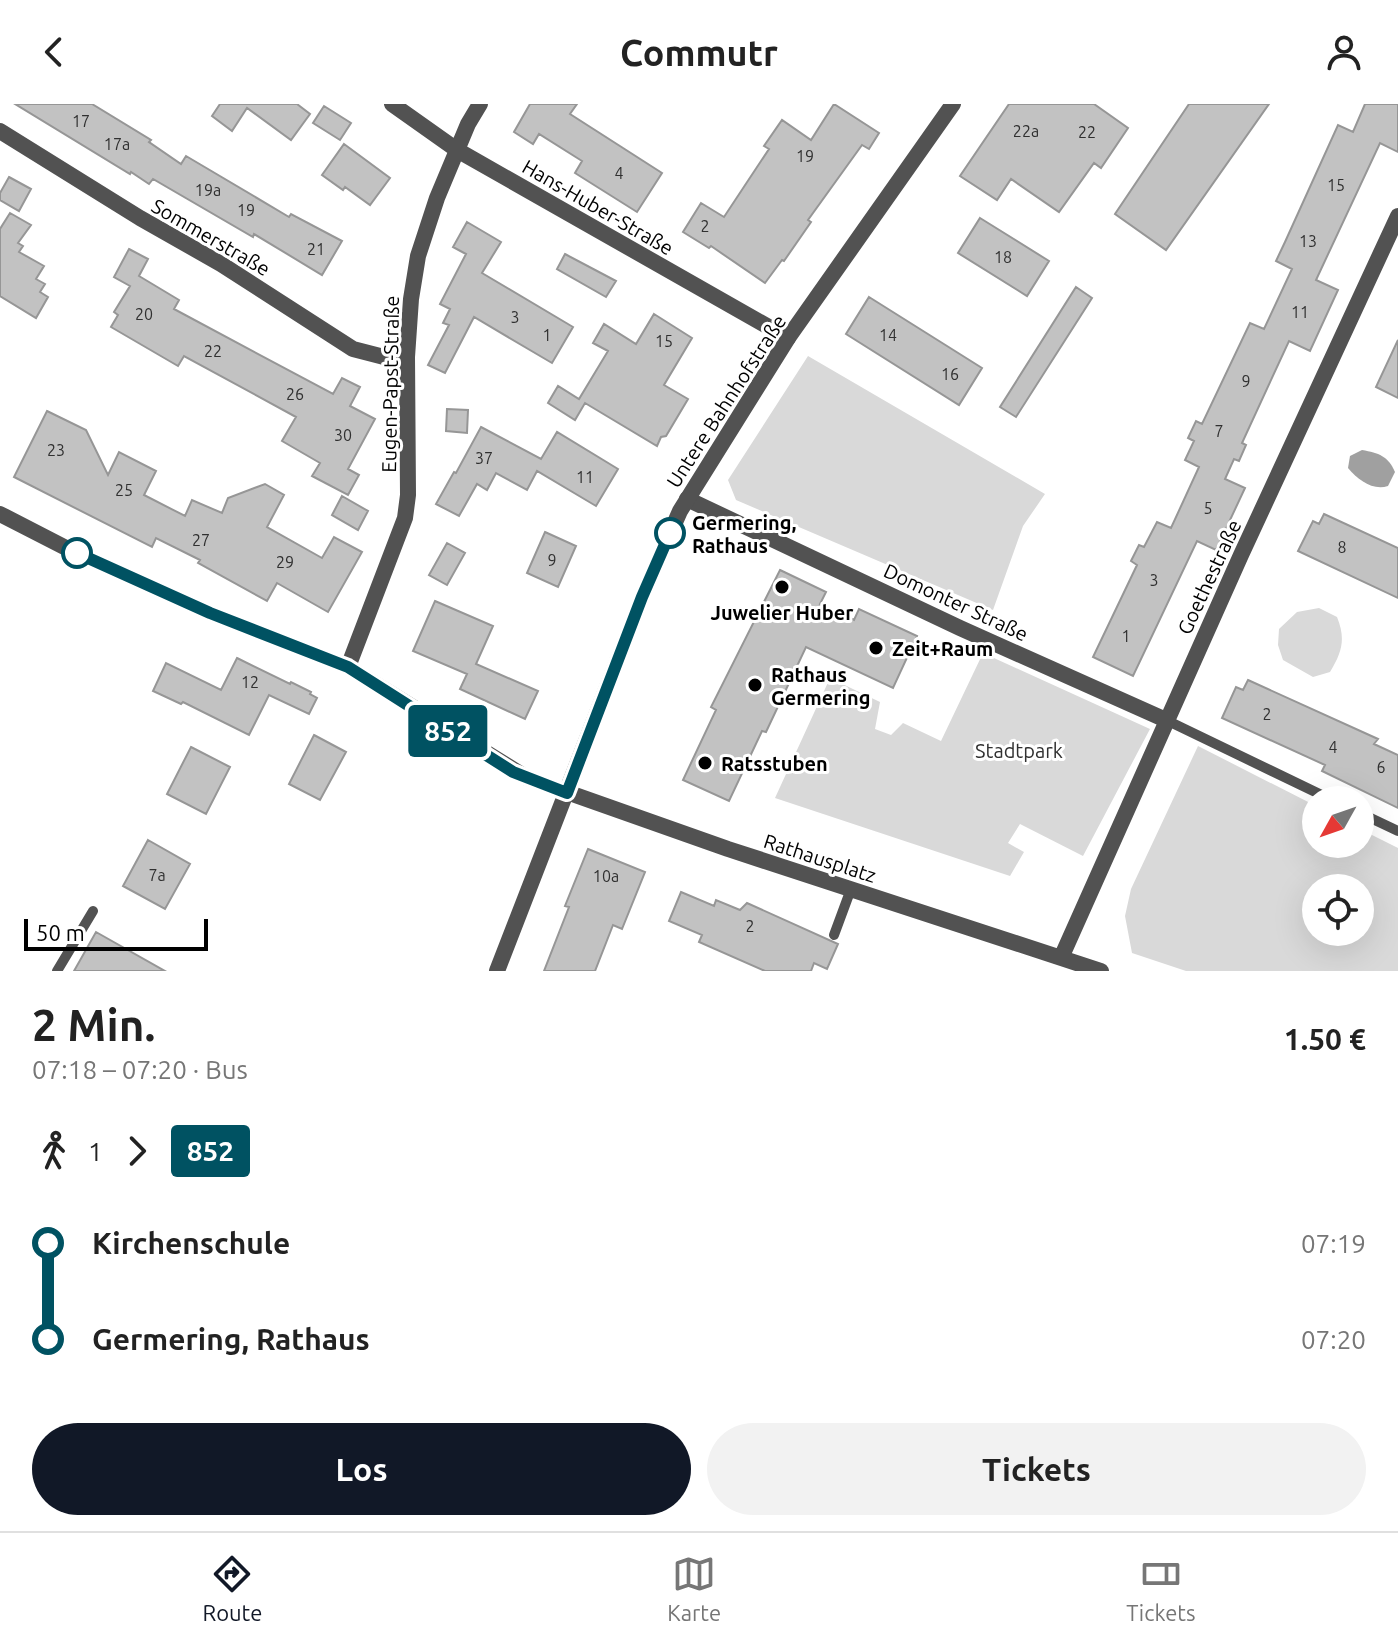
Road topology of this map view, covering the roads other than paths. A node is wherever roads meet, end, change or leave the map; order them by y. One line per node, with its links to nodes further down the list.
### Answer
1 (392, 104): 5 (street, Hans-Huber-Straße)
2 (480, 104): 5 (street, Eugen-Papst-Straße)
3 (953, 104): 7 (street, Untere Bahnhofstraße)
4 (0, 131): 8 (street, Sommerstraße)
5 (457, 150): 7 (street, Hans-Huber-Straße); 8 (street, Eugen-Papst-Straße)
6 (1398, 216): 12 (street, Goethestraße)
7 (788, 338): 9 (street, Untere Bahnhofstraße)
8 (407, 357): 11 (street, Eugen-Papst-Straße)
9 (687, 499): 12 (street, Domonter Straße); 14 (street, Untere Bahnhofstraße)
10 (0, 514): 11 (street, Rathausplatz)
11 (348, 667): 14 (street, Rathausplatz)
12 (1166, 720): 13 (lane); 20 (street, Goethestraße)
13 (1303, 786)
14 (567, 793): 17 (street, Rathausplatz); 22 (street, Untere Bahnhofstraße)
15 (1374, 820): 16 (lane)
16 (1398, 831)
17 (851, 889): 19 (lane); 20 (street, Rathausplatz)
18 (93, 911): 21 (lane)
19 (834, 935)
20 (1061, 958): 23 (street, Rathausplatz)
21 (57, 971)
22 (497, 971)
23 (1101, 971)

